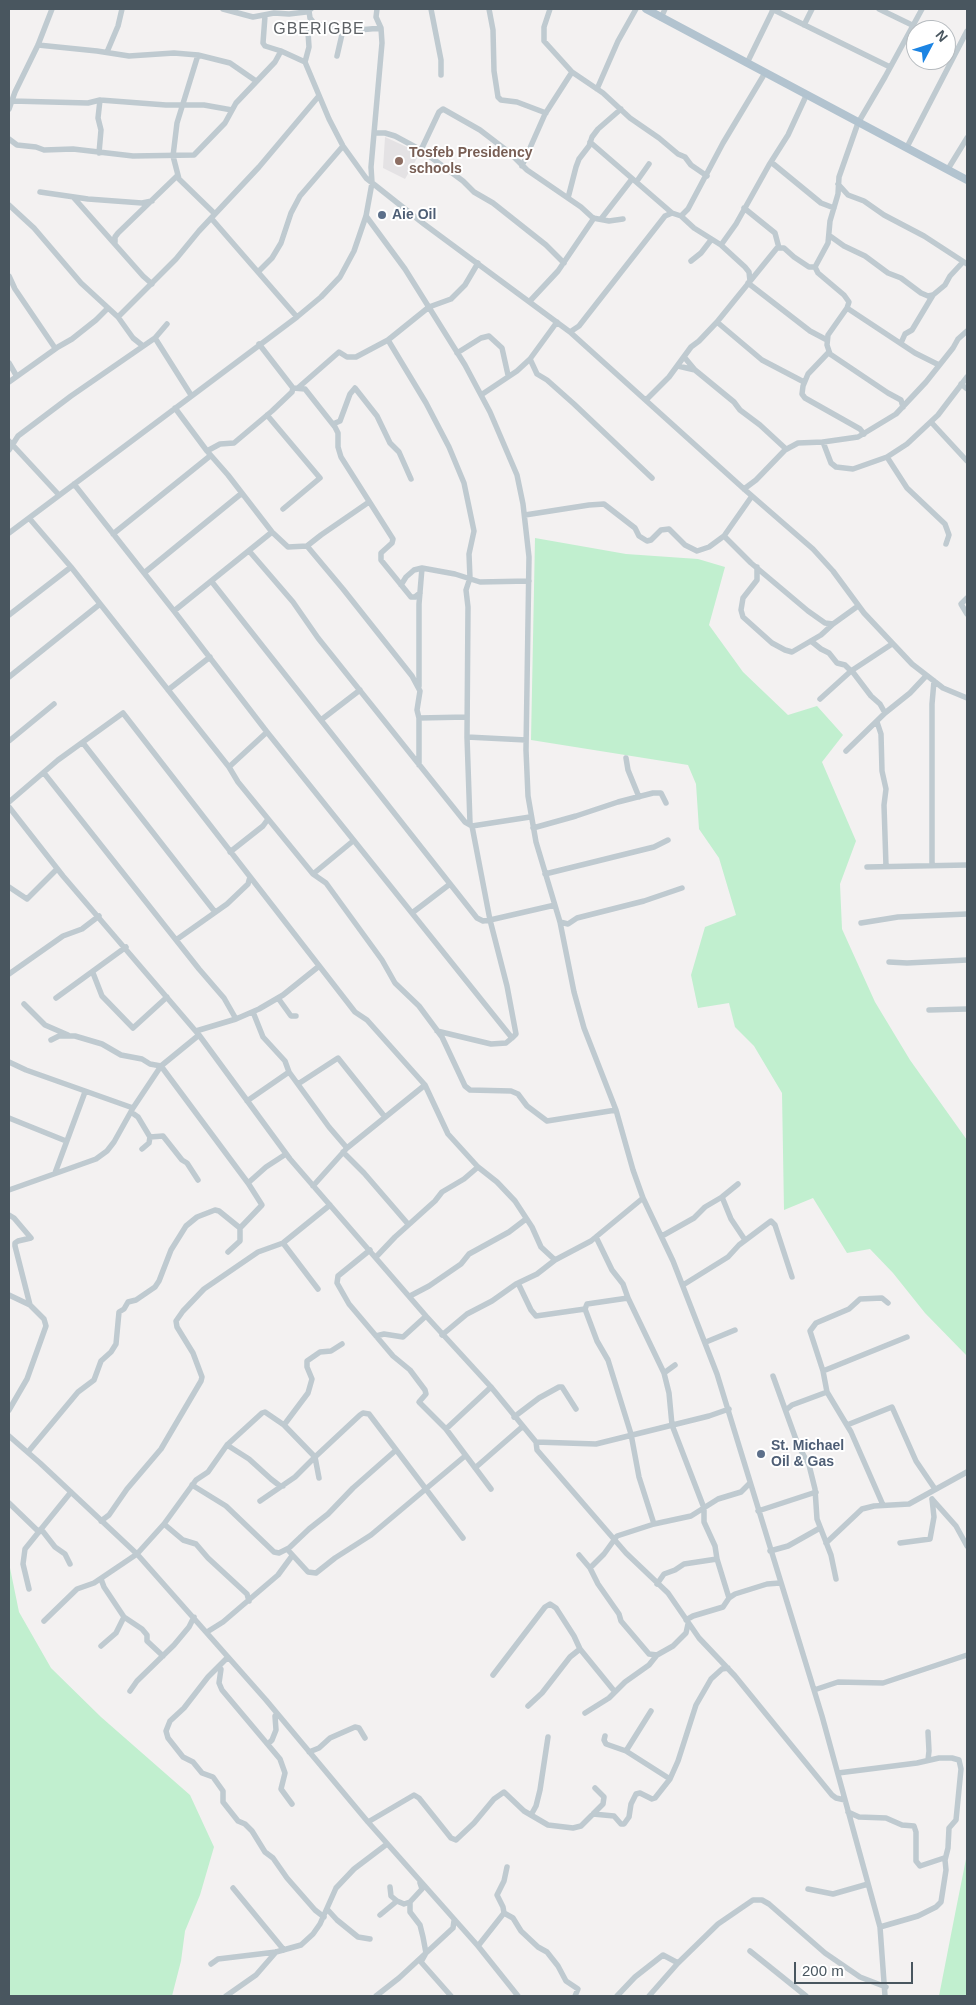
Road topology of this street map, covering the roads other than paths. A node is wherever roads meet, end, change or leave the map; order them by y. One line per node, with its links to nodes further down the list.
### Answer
1 (52, 9): 26 (street)
2 (122, 9): 28 (street)
3 (226, 9): 16 (street)
4 (380, 9): 22 (street)
5 (431, 9): 36 (street)
6 (489, 9): 47 (street)
7 (550, 9): 34 (street)
8 (636, 9): 38 (street)
9 (646, 9): 17 (main road)
10 (665, 9): 17 (street)
11 (772, 9): 21 (street); 32 (street)
12 (812, 9): 21 (street)
13 (880, 9): 20 (street)
14 (922, 9): 18 (street)
15 (310, 10): 16 (street); 19 (street)
16 (266, 16): 27 (street)
17 (661, 18): 32 (main road)
18 (915, 20)
19 (313, 22): 23 (street); 31 (street)
20 (906, 22)
21 (804, 25): 33 (street)
22 (381, 28): 23 (street); 49 (street)
23 (343, 30): 30 (street)
24 (967, 31): 54 (street)
25 (906, 37): 33 (street)
26 (38, 45): 28 (street); 42 (street)
27 (281, 51): 31 (street); 37 (street)
28 (107, 52): 29 (street)
29 (198, 54): 37 (street); 43 (street)
30 (337, 56)
31 (305, 62): 40 (street)
32 (747, 63): 35 (main road)
33 (890, 68): 48 (street)
34 (572, 72): 38 (street); 47 (street)
35 (765, 73): 39 (main road); 63 (street)
36 (441, 75)
37 (256, 81): 46 (street)
38 (597, 89): 45 (street)
39 (806, 96): 48 (main road); 58 (street)
40 (318, 97): 53 (street); 76 (street)
41 (100, 100): 42 (street); 43 (street); 56 (street)
42 (12, 101): 44 (street)
43 (182, 105): 46 (street); 57 (street)
44 (9, 109)
45 (621, 109): 52 (street); 63 (street)
46 (232, 110): 57 (street)
47 (546, 112): 60 (street)
48 (858, 122): 54 (main road); 67 (street)
49 (374, 133): 55 (street); 66 (street)
50 (967, 138): 61 (street)
51 (9, 139): 56 (street)
52 (590, 142): 64 (street); 70 (street)
53 (343, 146): 66 (street); 92 (street)
54 (907, 147): 61 (main road)
55 (421, 150): 60 (street); 89 (street)
56 (99, 153): 57 (street)
57 (173, 156): 62 (street)
58 (771, 162): 73 (street); 74 (street)
59 (649, 164): 64 (street)
60 (522, 166): 70 (street)
61 (948, 169): 65 (main road)
62 (178, 176): 71 (street); 76 (street)
63 (707, 176): 78 (street)
64 (635, 180): 75 (street); 80 (street)
65 (967, 180)
66 (372, 183): 77 (street); 88 (street)
67 (838, 184): 74 (street); 90 (street)
68 (40, 192): 69 (street)
69 (74, 198): 71 (street); 84 (street)
70 (568, 198): 79 (street)
71 (152, 201): 84 (street)
72 (9, 206): 99 (street)
73 (744, 208): 85 (street); 86 (street)
74 (834, 208): 82 (street)
75 (672, 213): 78 (street); 107 (street)
76 (213, 216): 92 (street); 95 (street)
77 (366, 216): 98 (street); 101 (street)
78 (681, 216): 83 (street)
79 (594, 218): 80 (street); 89 (street)
80 (601, 219): 81 (street)
81 (623, 219)
82 (830, 236): 91 (street); 96 (street)
83 (711, 240): 85 (street); 87 (street)
84 (116, 243): 95 (street)
85 (721, 245): 94 (street)
86 (779, 248): 91 (street); 94 (street)
87 (691, 261)
88 (478, 262): 97 (street); 98 (street)
89 (564, 263): 97 (street)
90 (965, 263): 96 (street)
91 (815, 267): 100 (street)
92 (258, 272): 101 (street)
93 (9, 276): 114 (street)
94 (751, 278): 104 (street); 110 (street)
95 (152, 284): 102 (street)
96 (933, 295): 111 (street)
97 (530, 301): 103 (street)
98 (429, 306): 109 (street); 116 (street)
99 (108, 308): 102 (street); 114 (street)
100 (847, 308): 110 (street); 111 (street)
101 (297, 317): 112 (street)
102 (118, 318): 113 (street)
103 (557, 322): 107 (street); 118 (street)
104 (717, 322): 117 (street); 127 (street)
105 (167, 324): 108 (street)
106 (967, 331): 120 (street)
107 (570, 332): 133 (street)
108 (156, 338): 113 (street); 132 (street)
109 (388, 340): 129 (street); 168 (street)
110 (828, 340): 115 (street)
111 (901, 343): 120 (street)
112 (259, 344): 129 (street); 132 (street)
113 (143, 346): 141 (street)
114 (55, 348): 123 (street)
115 (828, 352): 127 (street); 134 (street)
116 (457, 353): 124 (street); 131 (street)
117 (684, 358): 121 (street); 122 (street)
118 (530, 359): 124 (street); 146 (street)
119 (9, 363): 123 (street)
120 (939, 365): 134 (street)
121 (678, 366): 122 (street); 133 (street)
122 (695, 370): 142 (street)
123 (16, 374): 126 (street)
124 (508, 375): 131 (street)
125 (967, 377): 128 (street)
126 (9, 382)
127 (804, 382): 139 (street)
128 (961, 384): 130 (street); 137 (street)
129 (296, 388): 136 (street); 138 (street)
130 (967, 389)
131 (481, 395): 155 (street)
132 (191, 396): 135 (street)
133 (646, 400): 149 (street)
134 (903, 407): 139 (street)
135 (175, 408): 143 (street); 148 (street)
136 (267, 415): 143 (street); 154 (street)
137 (931, 422): 144 (street); 145 (street)
138 (333, 424): 147 (street); 153 (street)
139 (864, 434): 140 (street)
140 (823, 442): 142 (street); 144 (street)
141 (10, 446): 151 (street)
142 (786, 449): 149 (street)
143 (208, 453): 150 (street); 159 (street)
144 (887, 457): 161 (street)
145 (967, 461)
146 (652, 478)
147 (411, 479)
148 (74, 484): 151 (street); 159 (street)
149 (744, 489): 152 (street)
150 (242, 493): 157 (street); 167 (street)
151 (59, 495): 156 (street)
152 (752, 496): 160 (street); 175 (street)
153 (369, 502): 162 (street); 171 (street)
154 (283, 509)
155 (525, 515): 160 (street); 169 (street)
156 (28, 518): 158 (street); 164 (street)
157 (272, 532): 162 (street); 163 (street)
158 (9, 533)
159 (113, 534): 167 (street)
160 (724, 536): 165 (street)
161 (946, 544)
162 (307, 546): 184 (street)
163 (250, 552): 170 (street); 189 (street)
164 (71, 567): 174 (street); 178 (street)
165 (757, 567): 179 (street); 180 (street)
166 (422, 568): 168 (street); 171 (street); 172 (street)
167 (144, 573): 176 (street)
168 (470, 578): 169 (street); 194 (street)
169 (529, 581): 200 (street)
170 (212, 582): 176 (street); 196 (street)
171 (401, 585): 172 (street)
172 (420, 592): 184 (street)
173 (967, 598): 177 (street)
174 (100, 604): 186 (street); 188 (street)
175 (858, 606): 179 (street); 181 (street)
176 (174, 610): 182 (street)
177 (967, 614)
178 (9, 615)
179 (833, 624): 180 (street)
180 (811, 641): 183 (street)
181 (892, 644): 183 (street); 185 (street)
182 (210, 657): 188 (street); 198 (street)
183 (852, 671): 191 (street); 193 (street)
184 (415, 675): 195 (street)
185 (926, 676): 187 (street); 193 (street)
186 (9, 677)
187 (934, 681): 190 (street); 219 (street)
188 (168, 690): 206 (street)
189 (360, 690): 196 (street); 205 (street)
190 (967, 698)
191 (820, 700)
192 (54, 704): 201 (street)
193 (886, 713): 197 (street)
194 (467, 717): 195 (street); 199 (street)
195 (419, 718): 205 (street)
196 (321, 720): 227 (street)
197 (877, 722): 203 (street); 221 (street)
198 (267, 732): 206 (street); 217 (street)
199 (467, 736): 200 (street); 214 (street)
200 (526, 740): 212 (street)
201 (9, 741)
202 (83, 743): 207 (street); 218 (street); 231 (street)
203 (846, 751)
204 (626, 758): 208 (street)
205 (419, 765): 214 (street)
206 (229, 767): 213 (street)
207 (44, 773): 209 (street); 238 (street)
208 (639, 797): 210 (street); 215 (street)
209 (9, 802)
210 (666, 803)
211 (9, 807): 223 (street)
212 (530, 817): 214 (street); 215 (street)
213 (268, 819): 218 (street); 224 (street)
214 (472, 826): 235 (street)
215 (532, 828): 225 (street)
216 (668, 840): 225 (street)
217 (353, 841): 224 (street); 232 (street)
218 (230, 852): 226 (street)
219 (932, 865): 220 (street); 221 (street)
220 (967, 865)
221 (886, 866): 222 (street)
222 (867, 867)
223 (57, 869): 229 (street); 234 (street)
224 (313, 874): 254 (street)
225 (546, 874): 230 (street)
226 (250, 878): 231 (street); 242 (street)
227 (450, 884): 232 (street); 235 (street)
228 (682, 888): 236 (street)
229 (9, 889)
230 (555, 905): 235 (street); 236 (street)
231 (216, 912): 238 (street)
232 (412, 913): 257 (street)
233 (967, 914): 237 (street)
234 (99, 916): 239 (street); 244 (street)
235 (490, 920): 257 (street)
236 (560, 922): 267 (street)
237 (861, 923)
238 (176, 940): 253 (street)
239 (126, 947): 243 (street); 246 (street)
240 (967, 960): 241 (street)
241 (889, 962)
242 (318, 967): 247 (street); 263 (street)
243 (93, 973): 245 (street); 246 (street)
244 (9, 974)
245 (56, 998)
246 (167, 998): 255 (street)
247 (278, 998): 251 (street); 252 (street)
248 (24, 1004): 256 (street)
249 (967, 1009): 250 (street)
250 (929, 1010)
251 (253, 1012): 253 (street); 261 (street)
252 (296, 1016)
253 (236, 1019): 255 (street)
254 (438, 1031): 257 (street); 267 (street)
255 (197, 1033): 260 (street); 265 (street)
256 (70, 1036): 258 (street); 260 (street)
257 (512, 1038)
258 (51, 1040)
259 (9, 1062): 264 (street)
260 (161, 1066): 266 (street); 278 (street)
261 (289, 1072): 262 (street); 265 (street)
262 (298, 1084): 268 (street); 273 (street)
263 (425, 1085): 268 (street); 275 (street)
264 (85, 1092): 266 (street); 271 (street)
265 (247, 1101): 274 (street)
266 (132, 1110): 270 (street); 276 (street)
267 (616, 1110): 283 (street)
268 (385, 1117): 273 (street)
269 (9, 1118): 271 (street)
270 (150, 1137): 272 (street); 277 (street)
271 (66, 1140): 276 (street)
272 (142, 1149)
273 (345, 1150): 280 (street); 287 (street)
274 (286, 1154): 278 (street); 280 (street)
275 (478, 1167): 286 (street); 287 (street)
276 (54, 1173): 281 (street)
277 (198, 1180)
278 (248, 1183): 288 (street)
279 (738, 1184): 282 (street)
280 (313, 1186): 284 (street)
281 (9, 1190)
282 (722, 1197): 289 (street); 291 (street)
283 (643, 1198): 289 (street); 290 (street)
284 (330, 1205): 292 (street); 293 (street)
285 (9, 1215): 305 (street)
286 (526, 1219): 296 (street); 302 (street)
287 (408, 1224): 295 (street)
288 (240, 1228): 294 (street); 335 (street)
289 (662, 1236): 299 (street)
290 (596, 1237): 296 (street); 303 (street)
291 (745, 1240): 297 (street); 299 (street)
292 (283, 1243): 300 (street); 356 (street)
293 (370, 1250): 295 (street); 310 (street)
294 (228, 1252)
295 (376, 1257): 302 (street)
296 (555, 1260): 298 (street)
297 (792, 1277)
298 (518, 1283): 306 (street); 309 (street)
299 (683, 1284): 312 (street)
300 (318, 1288)
301 (9, 1295): 305 (street)
302 (410, 1296): 307 (street)
303 (628, 1298): 306 (street); 316 (street)
304 (888, 1303): 315 (street)
305 (30, 1305): 322 (street)
306 (585, 1308): 330 (street)
307 (426, 1316): 309 (street); 310 (street)
308 (735, 1330): 312 (street)
309 (442, 1335): 318 (street)
310 (376, 1336): 329 (street)
311 (907, 1337): 315 (street)
312 (706, 1342): 321 (street)
313 (342, 1344): 325 (street)
314 (675, 1365): 316 (street)
315 (824, 1371): 319 (street)
316 (664, 1373): 326 (street)
317 (773, 1376): 323 (street)
318 (491, 1387): 324 (street); 329 (street)
319 (827, 1392): 323 (street); 327 (street)
320 (576, 1409): 324 (street)
321 (729, 1409): 326 (street); 341 (street)
322 (9, 1410)
323 (786, 1410): 348 (street)
324 (514, 1417): 328 (street)
325 (284, 1425): 333 (street); 337 (street)
326 (672, 1425): 330 (street); 354 (street)
327 (847, 1425): 346 (street); 353 (street)
328 (522, 1427): 332 (street); 338 (street)
329 (446, 1429): 336 (street)
330 (631, 1434): 332 (street); 358 (street)
331 (9, 1436): 335 (street)
332 (539, 1443): 362 (street)
333 (227, 1446): 342 (street); 343 (street)
334 (395, 1451): 337 (street); 344 (street); 366 (street)
335 (28, 1452): 347 (street)
336 (464, 1456): 338 (street); 344 (street)
337 (315, 1457): 340 (street); 343 (street)
338 (476, 1468): 345 (street)
339 (967, 1472): 346 (street)
340 (319, 1478)
341 (750, 1483): 354 (street); 355 (street)
342 (192, 1485): 357 (street); 366 (street)
343 (284, 1486): 351 (street)
344 (426, 1489): 361 (street); 370 (street)
345 (490, 1489)
346 (935, 1489): 349 (street)
347 (71, 1492): 356 (street); 360 (street)
348 (816, 1492): 355 (street); 359 (street)
349 (926, 1495): 350 (street); 353 (street)
350 (932, 1500): 364 (street); 365 (street)
351 (260, 1501)
352 (9, 1503): 360 (street)
353 (882, 1506): 363 (street)
354 (704, 1508): 358 (street); 371 (street)
355 (758, 1511): 367 (street)
356 (102, 1521): 368 (street)
357 (164, 1524): 368 (street); 380 (street)
358 (654, 1524): 362 (street)
359 (820, 1528): 363 (street); 367 (street)
360 (40, 1530): 372 (street); 378 (street)
361 (463, 1538)
362 (614, 1539): 373 (street); 377 (street)
363 (826, 1543): 375 (street)
364 (900, 1543)
365 (967, 1546)
366 (287, 1549): 370 (street)
367 (770, 1551): 376 (street)
368 (137, 1554): 374 (street); 382 (street)
369 (579, 1555): 373 (street)
370 (292, 1556): 380 (street)
371 (717, 1558): 377 (street); 379 (street)
372 (70, 1564)
373 (590, 1568): 390 (street)
374 (101, 1578): 381 (street); 383 (street)
375 (836, 1579)
376 (780, 1583): 379 (street); 399 (street)
377 (658, 1584): 384 (street)
378 (29, 1589)
379 (729, 1598): 384 (street)
380 (249, 1601): 385 (street)
381 (124, 1617): 388 (street); 393 (street)
382 (194, 1617): 385 (street); 393 (street)
383 (44, 1622)
384 (687, 1622): 386 (street); 387 (street)
385 (207, 1632): 394 (street)
386 (686, 1632): 387 (street); 391 (street)
387 (694, 1632): 397 (street)
388 (101, 1646)
389 (580, 1649): 398 (street); 401 (street); 402 (street)
390 (649, 1654): 391 (street); 395 (street)
391 (657, 1655): 395 (street)
392 (967, 1655): 399 (street)
393 (163, 1656): 400 (street)
394 (228, 1657): 396 (street); 405 (street)
395 (653, 1661): 401 (street)
396 (218, 1667): 410 (street); 436 (street)
397 (724, 1667): 415 (street); 417 (street)
398 (493, 1675)
399 (814, 1690): 414 (street)
400 (130, 1691)
401 (615, 1692): 404 (street)
402 (528, 1706)
403 (651, 1711): 411 (street)
404 (586, 1712)
405 (277, 1714): 410 (street); 412 (street)
406 (928, 1732): 413 (street)
407 (605, 1736): 411 (street)
408 (365, 1738): 412 (street)
409 (548, 1738): 421 (street)
410 (268, 1744): 418 (street)
411 (626, 1751): 415 (street)
412 (310, 1752): 422 (street)
413 (928, 1760): 414 (street); 424 (street)
414 (838, 1773): 417 (street)
415 (670, 1779): 420 (street)
416 (595, 1788): 420 (street)
417 (845, 1800): 419 (street)
418 (292, 1804)
419 (848, 1812): 424 (street); 427 (street)
420 (593, 1814): 421 (street)
421 (531, 1815): 422 (street)
422 (368, 1822): 423 (street)
423 (387, 1844): 426 (street); 433 (street)
424 (945, 1860): 438 (street)
425 (507, 1867): 434 (street)
426 (418, 1879): 432 (street); 437 (street)
427 (868, 1884): 430 (street); 438 (street)
428 (390, 1887): 431 (street)
429 (233, 1888): 443 (street)
430 (808, 1889)
431 (396, 1901): 432 (street); 435 (street)
432 (410, 1902): 446 (street)
433 (327, 1909): 436 (street); 441 (street)
434 (504, 1913): 442 (street); 454 (street)
435 (380, 1915)
436 (324, 1917): 443 (street)
437 (454, 1921): 439 (street); 440 (street)
438 (880, 1927): 449 (street)
439 (453, 1928): 440 (street); 446 (street)
440 (460, 1928): 442 (street)
441 (370, 1939)
442 (478, 1946): 453 (street)
443 (284, 1950): 445 (street)
444 (750, 1951): 457 (street)
445 (276, 1952): 448 (street); 451 (street)
446 (426, 1953): 450 (street); 452 (street)
447 (678, 1963): 449 (street); 455 (street); 456 (street)
448 (211, 1964)
449 (886, 1987): 458 (street)
450 (380, 1995)
451 (226, 1996)
452 (451, 1996)
453 (518, 1996)
454 (575, 1996)
455 (617, 1996)
456 (649, 1996)
457 (806, 1996)
458 (885, 1996)

